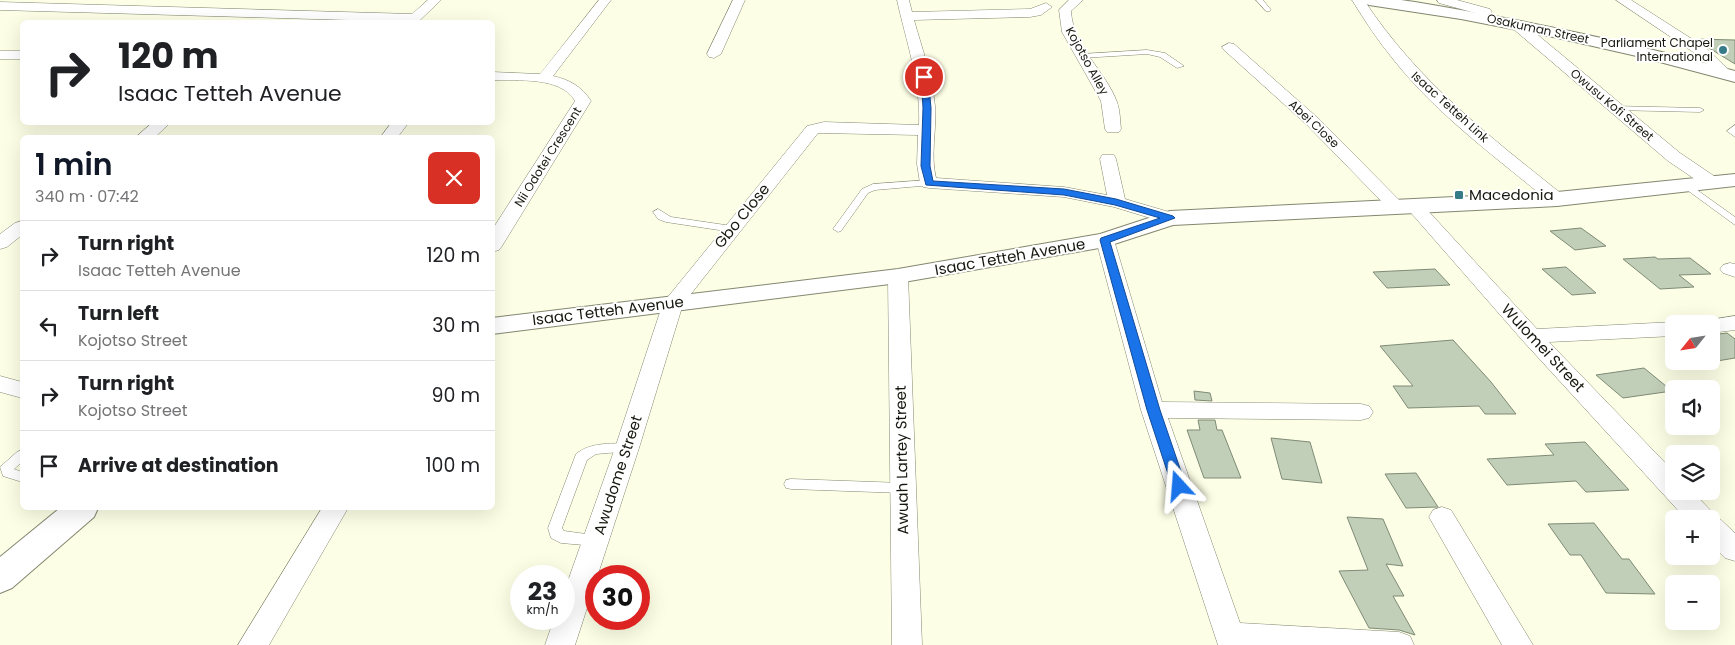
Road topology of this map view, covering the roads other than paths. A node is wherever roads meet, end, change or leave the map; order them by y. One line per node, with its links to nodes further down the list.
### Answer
1 (435, 0): 18 (street)
2 (605, 0): 28 (street)
3 (739, 0): 21 (street)
4 (1030, 0): 13 (street)
5 (1077, 0): 15 (street, Kojotso Alley)
6 (1259, 0): 16 (lane)
7 (1358, 0): 44 (street, Isaac Tetteh Link)
8 (1368, 0): 17 (street, Osakuman Street)
9 (1443, 0): 17 (street)
10 (1471, 0): 17 (street)
11 (1622, 0): 27 (street)
12 (0, 6): 18 (street)
13 (1046, 7): 14 (street); 15 (street)
14 (905, 8): 35 (street)
15 (1064, 10): 24 (street, Kojotso Alley)
16 (1268, 10)
17 (1491, 16): 19 (street, Osakuman Street)
18 (414, 20)
19 (1516, 24): 27 (street, Osakuman Street); 29 (street, Owusu Kofi Street)
20 (1229, 46): 46 (street, Abei Close)
21 (714, 54)
22 (0, 55): 23 (street)
23 (20, 55)
24 (1082, 56): 25 (lane); 34 (street, Kojotso Alley)
25 (1180, 66)
26 (495, 76): 28 (street, Nii Odotei Crescent)
27 (1731, 76)
28 (544, 78): 54 (street, Nii Odotei Crescent)
29 (1614, 108): 30 (lane); 41 (street, Owusu Kofi Street)
30 (1700, 110)
31 (159, 125): 37 (street)
32 (399, 125): 38 (street)
33 (1735, 128): 36 (lane)
34 (1113, 129)
35 (926, 130): 42 (street); 51 (street, Gbo Close)
36 (1735, 134)
37 (147, 135)
38 (390, 135)
39 (1108, 160): 45 (street)
40 (1735, 180): 41 (street, Isaac Tetteh Avenue)
41 (1711, 182): 43 (street, Isaac Tetteh Avenue)
42 (929, 183): 45 (street); 52 (lane)
43 (1686, 185): 44 (street, Isaac Tetteh Avenue); 49 (lane)
44 (1557, 199): 46 (street, Isaac Tetteh Avenue)
45 (1116, 202): 48 (street)
46 (1404, 205): 48 (street, Isaac Tetteh Avenue); 63 (street, Wulomei Street)
47 (658, 212): 51 (lane)
48 (1170, 218): 53 (street, Isaac Tetteh Avenue)
49 (1735, 222)
50 (20, 228): 55 (street)
51 (732, 229): 58 (street, Gbo Close)
52 (838, 229)
53 (1105, 240): 57 (street, Isaac Tetteh Avenue); 66 (street)
54 (495, 241)
55 (0, 244): 56 (street)
56 (20, 246)
57 (898, 276): 58 (street, Isaac Tetteh Avenue); 73 (street, Awuah Lartey Street)
58 (672, 303): 61 (street, Isaac Tetteh Avenue); 68 (street, Awudome Street)
59 (1735, 323): 60 (street)
60 (1720, 325)
61 (495, 326)
62 (1665, 329): 63 (street)
63 (1531, 336): 71 (street, Wulomei Street)
64 (0, 384): 65 (street)
65 (20, 389)
66 (1153, 410): 67 (street); 83 (street)
67 (1361, 412)
68 (627, 448): 80 (street, Awudome Street); 80 (lane)
69 (20, 457): 70 (lane)
70 (20, 476)
71 (1665, 479)
72 (791, 484): 73 (lane)
73 (903, 488): 86 (street, Awuah Lartey Street)
74 (1685, 500): 77 (street, Wulomei Street)
75 (80, 510): 82 (street)
76 (334, 510): 84 (street)
77 (1694, 510)
78 (1442, 517): 88 (street)
79 (1720, 536): 81 (street)
80 (596, 540): 85 (street, Awudome Street)
81 (1735, 550)
82 (0, 578)
83 (1231, 640): 87 (street)
84 (253, 645)
85 (560, 645)
86 (907, 645)
87 (1399, 645)
88 (1518, 645)

